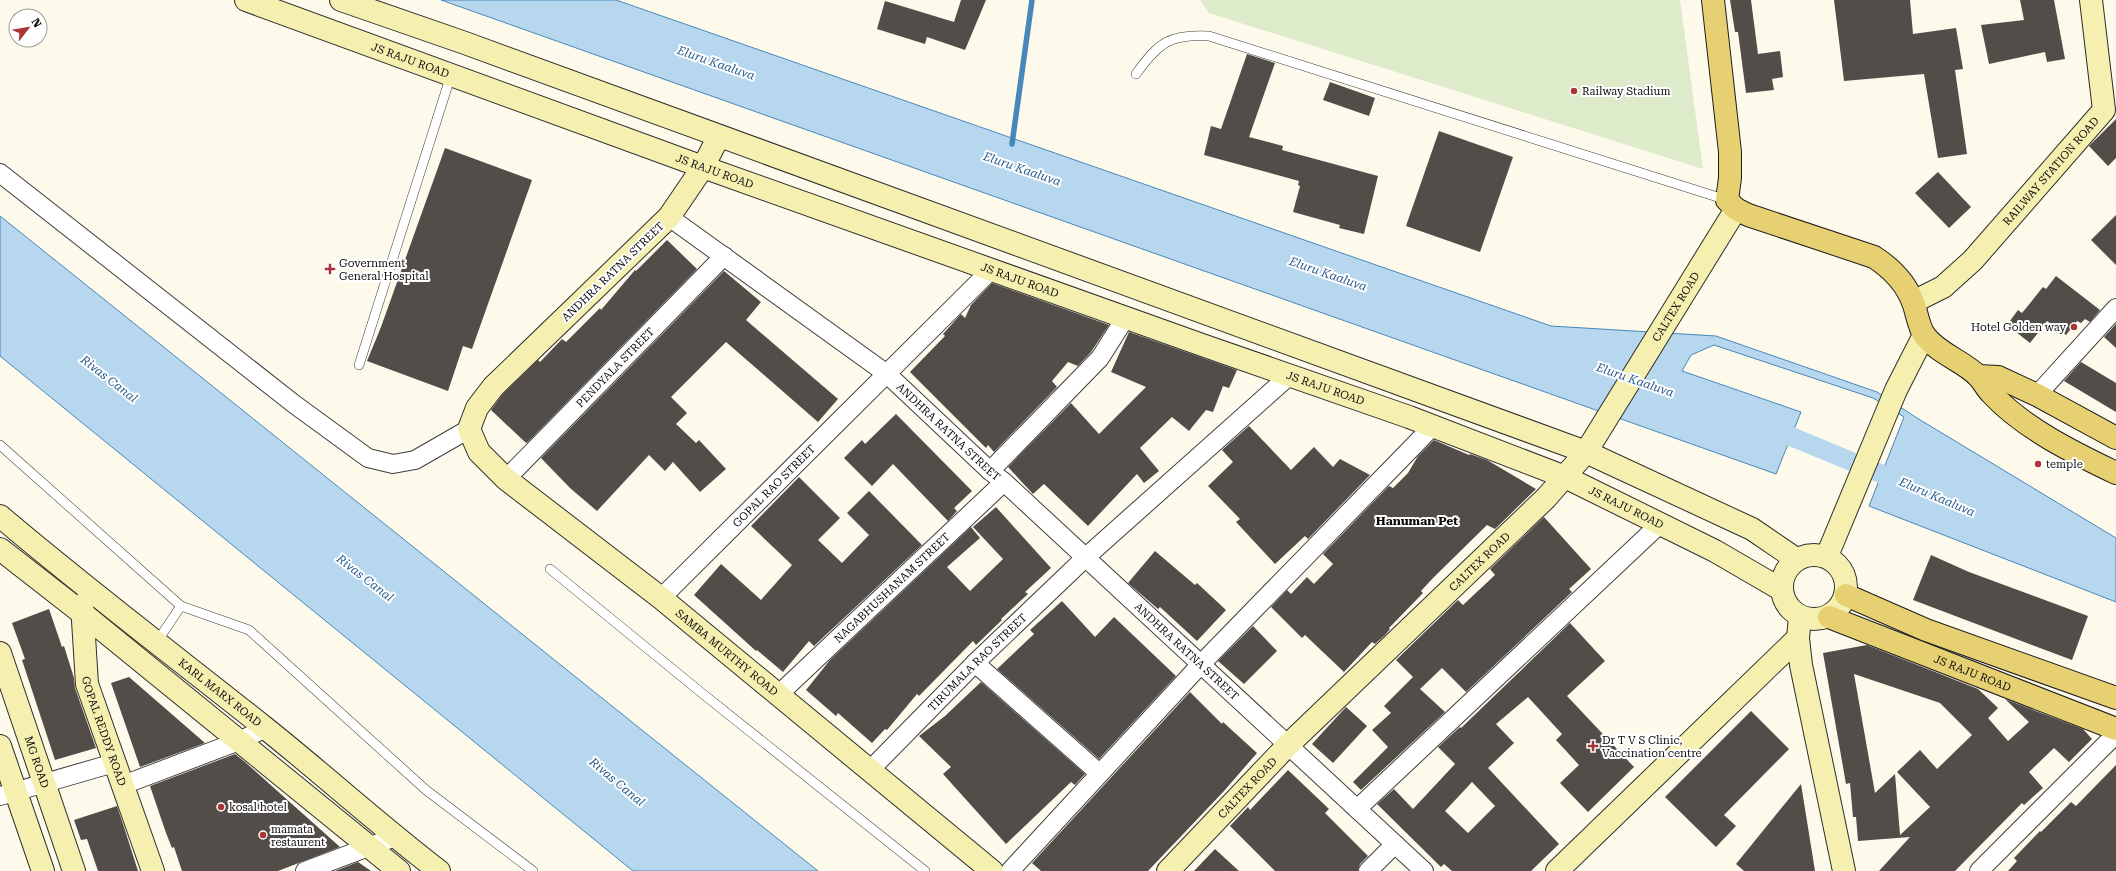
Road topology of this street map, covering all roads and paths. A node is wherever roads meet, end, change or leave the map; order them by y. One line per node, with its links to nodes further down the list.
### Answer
1 (246, 0): 6 (street, JS RAJU ROAD)
2 (341, 0): 8 (street)
3 (1713, 0): 11 (main road)
4 (2091, 0): 7 (street, RAILWAY STATION ROAD)
5 (1136, 74): 11 (lane)
6 (451, 75): 9 (street, JS RAJU ROAD); 19 (lane)
7 (2110, 106): 15 (street, RAILWAY STATION ROAD)
8 (719, 136): 9 (street); 28 (street)
9 (703, 167): 12 (street); 14 (street, JS RAJU ROAD)
10 (0, 173): 25 (street)
11 (1731, 205): 15 (main road); 28 (street, CALTEX ROAD)
12 (669, 217): 13 (street, ANDHRA RATNA STREET); 25 (street, ANDHRA RATNA STREET)
13 (724, 256): 20 (street, ANDHRA RATNA STREET); 32 (street, PENDYALA STREET)
14 (992, 269): 17 (street, JS RAJU ROAD); 20 (street, GOPAL RAO STREET)
15 (1913, 302): 18 (main road)
16 (2116, 308): 23 (street)
17 (1126, 317): 21 (street, JS RAJU ROAD); 30 (street, NAGABHUSHANAM STREET)
18 (1924, 335): 22 (main road); 36 (street)
19 (359, 365)
20 (887, 374): 30 (street, ANDHRA RATNA STREET); 43 (street, GOPAL RAO STREET)
21 (1289, 376): 24 (street, JS RAJU ROAD); 37 (street, TIRUMALA RAO STREET)
22 (1978, 376): 23 (main road); 29 (main road)
23 (2037, 395): 26 (main road)
24 (1434, 426): 31 (street, JS RAJU ROAD); 51 (street)
25 (469, 429): 32 (street, SAMBA MURTHY ROAD)
26 (2116, 438)
27 (0, 445): 44 (lane)
28 (1586, 452): 31 (street, CALTEX ROAD); 38 (street)
29 (2116, 473)
30 (997, 476): 37 (street, ANDHRA RATNA STREET); 52 (street, NAGABHUSHANAM STREET)
31 (1565, 477): 34 (street, JS RAJU ROAD); 58 (street, CALTEX ROAD)
32 (506, 478): 43 (street, SAMBA MURTHY ROAD)
33 (0, 516): 40 (street, KARL MARX ROAD)
34 (1661, 524): 41 (street, JS RAJU ROAD); 66 (street)
35 (0, 550): 45 (street)
36 (1827, 556): 38 (street); 42 (street)
37 (1086, 557): 50 (street, TIRUMALA RAO STREET); 51 (street, ANDHRA RATNA STREET)
38 (1796, 559): 41 (street)
39 (550, 569): 77 (lane)
40 (82, 586): 45 (street, GOPAL REDDY ROAD); 48 (street, KARL MARX ROAD)
41 (1782, 590): 47 (street)
42 (1846, 595): 46 (street); 53 (main road)
43 (661, 598): 52 (street, SAMBA MURTHY ROAD)
44 (181, 606): 48 (lane); 76 (lane)
45 (82, 613): 57 (street); 60 (street, GOPAL REDDY ROAD)
46 (1828, 617): 47 (street); 55 (main road, JS RAJU ROAD)
47 (1799, 627): 83 (street); 84 (street)
48 (156, 643): 54 (street, KARL MARX ROAD)
49 (0, 653): 63 (street, MG ROAD)
50 (975, 663): 61 (street, TIRUMALA RAO STREET); 62 (street)
51 (1202, 663): 58 (street, ANDHRA RATNA STREET); 62 (street)
52 (779, 694): 61 (street, SAMBA MURTHY ROAD)
53 (2116, 698)
54 (266, 728): 57 (street); 67 (street, KARL MARX ROAD)
55 (2116, 729)
56 (2116, 734): 85 (street)
57 (239, 740): 64 (street); 69 (street)
58 (1288, 745): 66 (street, ANDHRA RATNA STREET); 80 (street, CALTEX ROAD)
59 (0, 746): 65 (street)
60 (114, 763): 63 (street); 64 (street, GOPAL REDDY ROAD)
61 (870, 770): 78 (street, SAMBA MURTHY ROAD)
62 (1099, 773): 79 (street)
63 (45, 782): 65 (street); 71 (street, MG ROAD)
64 (123, 785): 72 (street, GOPAL REDDY ROAD)
65 (7, 793): 70 (street)
66 (1357, 809): 68 (street, ANDHRA RATNA STREET)
67 (395, 837): 69 (street); 75 (street, KARL MARX ROAD)
68 (1396, 844): 81 (street); 82 (street, ANDHRA RATNA STREET)
69 (369, 847): 73 (street); 74 (street)
70 (43, 871)
71 (74, 871)
72 (153, 871)
73 (305, 871)
74 (399, 871)
75 (439, 871)
76 (533, 871)
77 (925, 871)
78 (992, 871)
79 (1010, 871)
80 (1168, 871)
81 (1368, 871)
82 (1424, 871)
83 (1557, 871)
84 (1844, 871)
85 (1979, 871)

